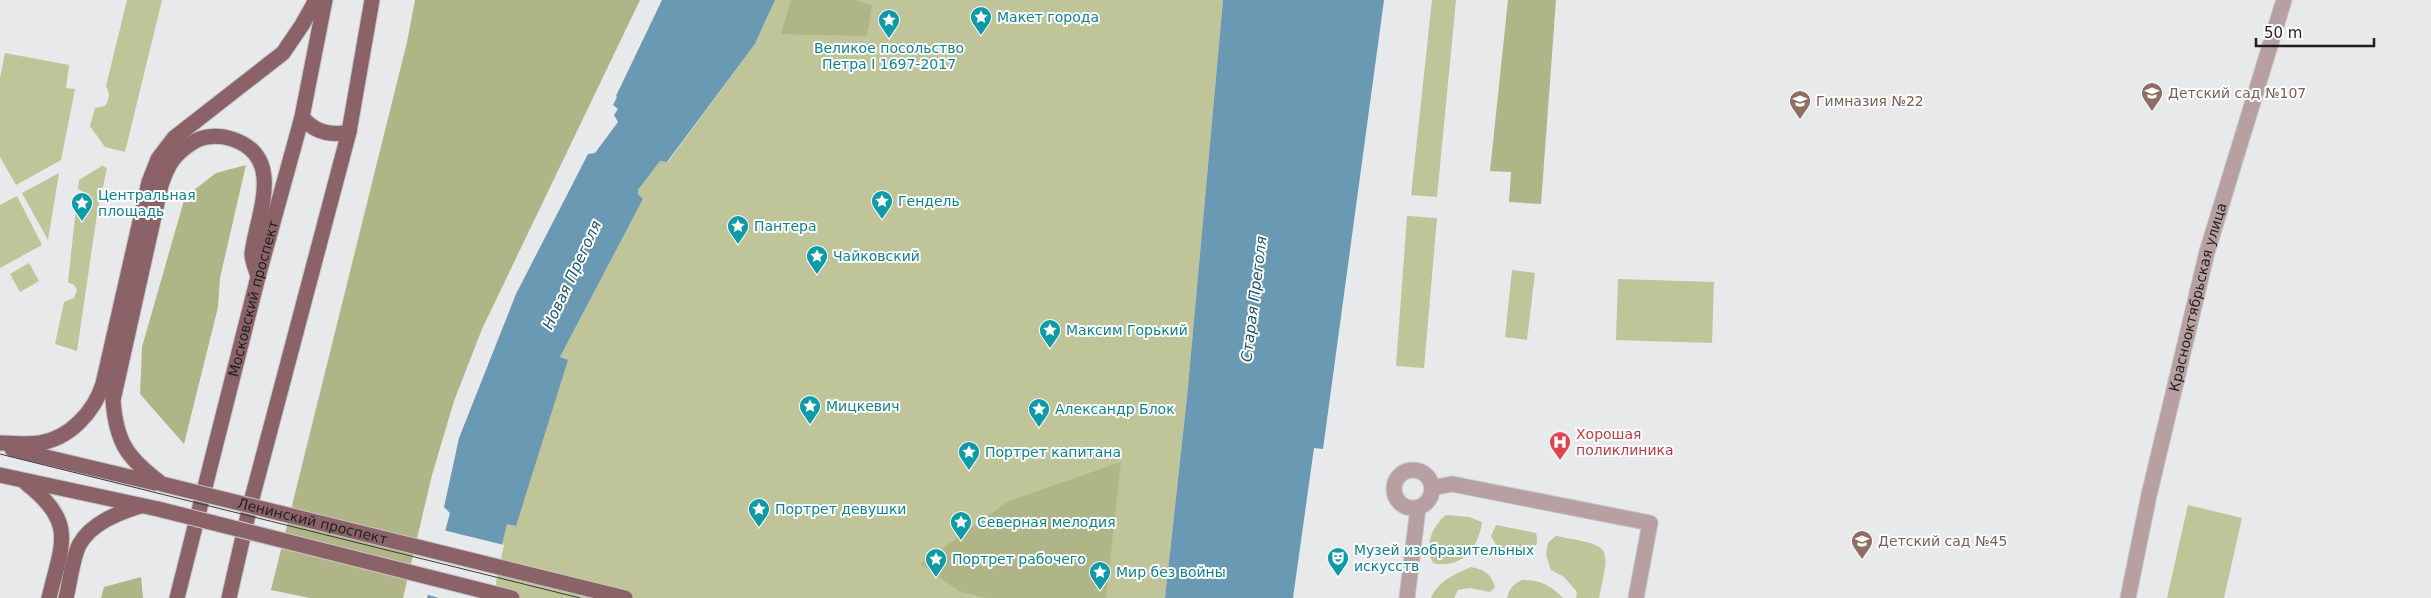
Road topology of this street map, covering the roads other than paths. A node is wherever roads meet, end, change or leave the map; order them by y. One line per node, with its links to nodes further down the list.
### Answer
1 (316, 0): 8 (main road)
2 (325, 0): 5 (main road, Московский проспект)
3 (372, 0): 6 (main road)
4 (2284, 0): 23 (street, Краснооктябрьская улица)
5 (302, 117): 6 (main road); 7 (main road, Московский проспект)
6 (348, 132): 18 (main road)
7 (258, 278): 11 (main road); 17 (main road, Московский проспект)
8 (0, 445): 11 (main road, Ленинский проспект)
9 (0, 475): 10 (main road, Ленинский проспект)
10 (23, 481): 13 (main road, Ленинский проспект); 15 (main road)
11 (162, 484): 20 (main road, Ленинский проспект, bridge)
12 (1432, 488): 14 (street); 14 (street); 22 (street)
13 (140, 506): 16 (main road); 19 (main road, Ленинский проспект, bridge)
14 (1418, 508): 21 (street)
15 (49, 598)
16 (66, 598)
17 (177, 598)
18 (229, 598)
19 (512, 598)
20 (625, 598)
21 (1407, 598)
22 (1636, 598)
23 (2128, 598)

